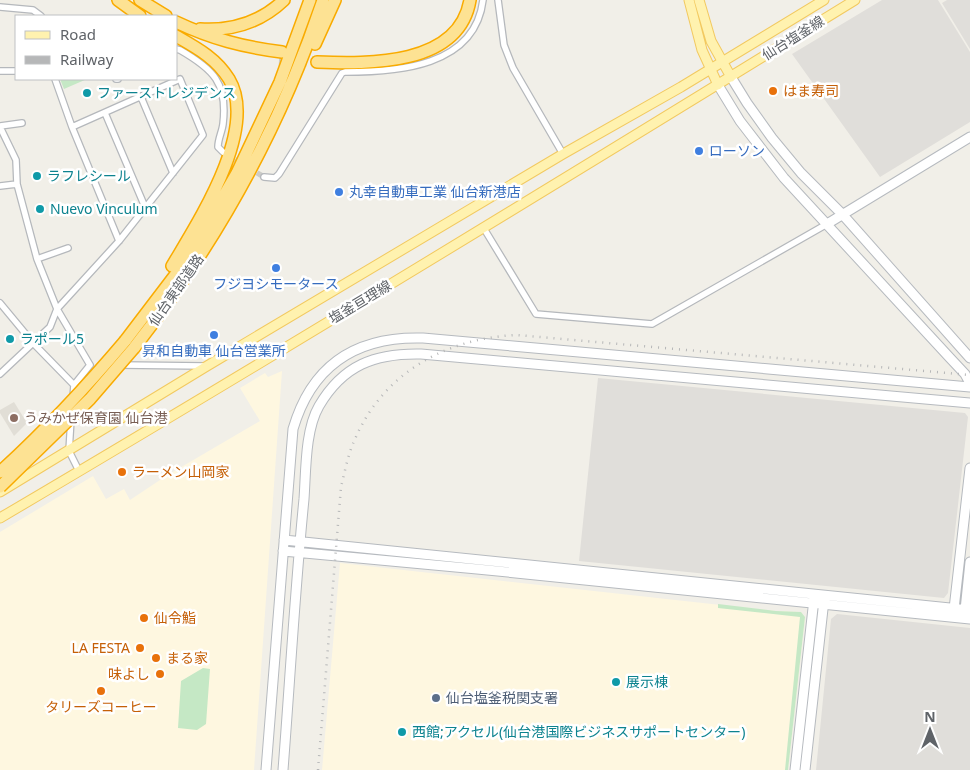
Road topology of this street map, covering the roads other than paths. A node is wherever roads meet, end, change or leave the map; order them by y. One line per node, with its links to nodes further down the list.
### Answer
1 (118, 0): 17 (highway)
2 (140, 0): 18 (highway)
3 (284, 0): 20 (highway)
4 (310, 0): 24 (highway, 仙台東部道路)
5 (323, 0): 42 (highway, 仙台東部道路)
6 (335, 0): 42 (highway)
7 (463, 0): 8 (highway)
8 (470, 0)
9 (483, 0): 44 (street)
10 (498, 0): 41 (street)
11 (689, 0): 26 (main road)
12 (699, 0): 25 (main road)
13 (824, 0): 25 (main road, 仙台塩釜線)
14 (855, 0): 29 (main road, 仙台塩釜線)
15 (0, 7): 16 (street)
16 (40, 15)
17 (139, 15)
18 (164, 15)
19 (178, 23): 20 (highway)
20 (190, 29): 24 (highway)
21 (178, 36): 24 (highway)
22 (178, 37): 56 (highway)
23 (178, 50): 40 (street)
24 (284, 56): 56 (highway, 仙台東部道路)
25 (721, 61): 26 (main road, 塩釜亘理線); 29 (main road)
26 (710, 68): 33 (main road); 41 (main road, 塩釜亘理線)
27 (15, 71): 28 (street)
28 (0, 72)
29 (731, 76): 33 (main road, 塩釜亘理線); 48 (street)
30 (55, 80): 38 (street)
31 (178, 80): 43 (street)
32 (178, 80): 34 (street)
33 (718, 84): 49 (street); 50 (main road, 塩釜亘理線)
34 (141, 97): 35 (street); 43 (street)
35 (105, 113): 38 (street); 47 (street)
36 (22, 123): 37 (street)
37 (0, 126): 45 (street)
38 (72, 127): 51 (street)
39 (970, 137): 48 (street)
40 (223, 152)
41 (563, 154): 60 (main road, 塩釜亘理線)
42 (259, 155): 56 (highway, 仙台東部道路)
43 (173, 173): 47 (street)
44 (264, 177)
45 (17, 184): 46 (street); 53 (street)
46 (0, 186)
47 (145, 207): 51 (street)
48 (843, 215): 49 (street); 58 (street)
49 (827, 224): 50 (street); 62 (street)
50 (483, 227): 68 (main road, 塩釜亘理線)
51 (119, 241): 55 (street)
52 (68, 248): 53 (street)
53 (37, 259): 55 (street)
54 (0, 303): 57 (street)
55 (57, 309): 57 (street); 59 (street)
56 (129, 342): 69 (highway, 仙台東部道路, bridge); 70 (highway, 仙台東部道路, bridge)
57 (34, 344): 61 (street); 63 (street)
58 (970, 358)
59 (90, 365): 60 (street); 63 (street)
60 (207, 366): 66 (main road, 塩釜亘理線)
61 (0, 374)
62 (970, 383)
63 (74, 385): 66 (street)
64 (970, 387): 73 (street)
65 (970, 403): 74 (street)
66 (69, 451): 68 (street); 71 (main road, 塩釜亘理線)
67 (970, 468): 79 (street)
68 (79, 471): 72 (main road, 塩釜亘理線)
69 (0, 472)
70 (0, 487)
71 (0, 492)
72 (0, 518)
73 (284, 540): 74 (street); 75 (street)
74 (300, 542): 76 (street); 78 (street)
75 (283, 551): 76 (street); 83 (street)
76 (299, 552): 78 (street); 84 (street)
77 (970, 562): 80 (street)
78 (819, 599): 79 (street); 81 (street); 85 (street); 86 (street)
79 (954, 609): 80 (street); 81 (street)
80 (967, 610): 81 (street)
81 (959, 618): 82 (street)
82 (970, 619)
83 (266, 770)
84 (283, 770)
85 (796, 770)
86 (806, 770)

